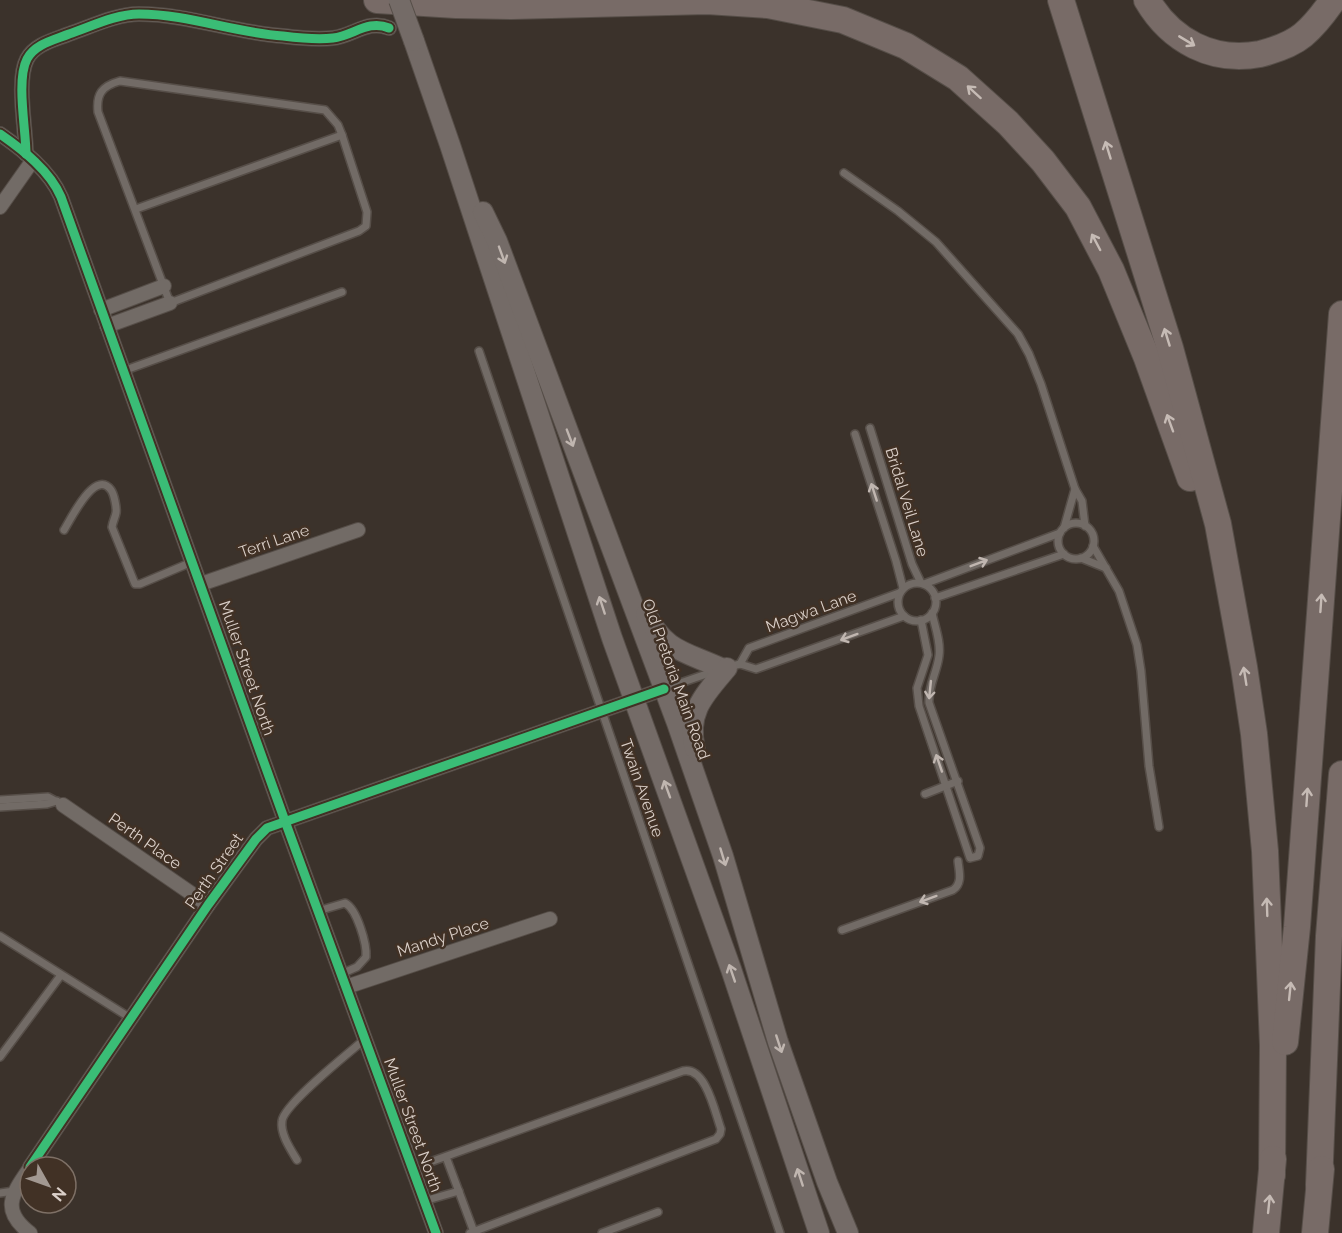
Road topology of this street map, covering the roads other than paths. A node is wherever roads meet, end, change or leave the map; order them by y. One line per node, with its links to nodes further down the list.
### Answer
1 (377, 0): 41 (highway, one-way to 1)
2 (399, 0): 9 (main road, Old Pretoria Main Road, bridge)
3 (1061, 0): 41 (highway, one-way to 3)
4 (1147, 0): 5 (highway, one-way to 5)
5 (1333, 0)
6 (389, 28): 10 (street)
7 (0, 134): 10 (street, Muller Street North)
8 (342, 135): 13 (lane); 13 (lane); 16 (lane)
9 (450, 145): 31 (main road, Old Pretoria Main Road, one-way to 31); 49 (main road, Old Pretoria Main Road, one-way to 9)
10 (29, 157): 12 (street); 17 (street, Muller Street North)
11 (844, 173): 24 (lane)
12 (0, 207)
13 (136, 209): 14 (lane)
14 (164, 286): 16 (lane); 17 (street)
15 (342, 292): 21 (lane)
16 (170, 303): 19 (street)
17 (101, 310): 19 (street, Muller Street North)
18 (1342, 314): 77 (highway, one-way to 18)
19 (107, 326): 21 (street, Muller Street North)
20 (479, 351): 50 (lane, Twain Avenue)
21 (123, 371): 35 (street, Muller Street North)
22 (870, 428): 25 (lane, Bridal Veil Lane)
23 (855, 434): 26 (lane, Bridal Veil Lane, one-way to 23)
24 (1075, 489): 27 (lane); 30 (lane)
25 (896, 512): 26 (lane); 38 (lane, Bridal Veil Lane)
26 (882, 515): 39 (lane, Bridal Veil Lane)
27 (1085, 526): 30 (lane); 32 (lane)
28 (64, 530): 35 (lane)
29 (358, 530): 37 (street, Terri Lane)
30 (1062, 530): 33 (lane); 38 (lane, Magwa Lane, one-way to 30)
31 (608, 539): 45 (main road); 48 (main road, Old Pretoria Main Road)
32 (1093, 546): 34 (lane); 36 (lane)
33 (1064, 554): 34 (lane); 40 (lane)
34 (1081, 558): 36 (lane)
35 (192, 562): 37 (street, Muller Street North)
36 (1106, 568): 59 (lane)
37 (201, 584): 58 (street, Muller Street North)
38 (922, 584): 39 (lane, Magwa Lane); 40 (lane)
39 (901, 591): 43 (lane); 45 (lane, Magwa Lane)
40 (935, 597): 42 (lane)
41 (1231, 597): 77 (highway, one-way to 41)
42 (932, 613): 44 (lane); 47 (lane)
43 (904, 616): 44 (lane); 45 (lane, Magwa Lane, one-way to 45)
44 (921, 620): 46 (lane)
45 (730, 667): 48 (lane, Magwa Lane); 60 (main road)
46 (924, 668): 47 (lane); 53 (lane, one-way to 46)
47 (935, 670): 52 (lane, one-way to 52)
48 (664, 689): 49 (street, Perth Street); 60 (main road, Old Pretoria Main Road)
49 (635, 699): 50 (street, Perth Street); 89 (main road, Old Pretoria Main Road, one-way to 49)
50 (600, 710): 58 (street, Perth Street); 88 (lane, Twain Avenue)
51 (1342, 774): 79 (highway)
52 (958, 781): 53 (lane); 53 (lane)
53 (947, 786): 54 (lane)
54 (925, 794)
55 (0, 800): 56 (lane)
56 (60, 803): 57 (lane); 62 (street, Perth Place)
57 (0, 807)
58 (285, 821): 62 (street, Perth Street); 63 (street, Muller Street North)
59 (1159, 827)
60 (716, 834): 90 (main road, Old Pretoria Main Road, one-way to 90)
61 (958, 861): 65 (lane, one-way to 65)
62 (208, 905): 70 (street, Perth Street)
63 (318, 911): 68 (street, Muller Street North); 68 (lane)
64 (550, 919): 68 (street, Mandy Place)
65 (842, 930)
66 (0, 936): 67 (lane)
67 (61, 975): 70 (lane); 72 (lane)
68 (344, 980): 71 (street, Muller Street North)
69 (1342, 984): 79 (highway)
70 (132, 1019): 73 (street, Perth Street)
71 (365, 1039): 75 (lane); 82 (street, Muller Street North)
72 (0, 1057)
73 (38, 1155)
74 (446, 1157): 76 (lane); 80 (lane); 84 (lane)
75 (297, 1160)
76 (433, 1161)
77 (1272, 1175): 91 (highway, one-way to 77)
78 (18, 1180): 81 (street, Perth Street)
79 (1319, 1185): 92 (highway)
80 (459, 1191): 82 (lane); 84 (lane)
81 (7, 1192): 85 (street)
82 (424, 1201): 86 (street, Muller Street North)
83 (658, 1212): 87 (lane)
84 (472, 1232)
85 (30, 1233)
86 (436, 1233)
87 (602, 1233)
88 (780, 1233)
89 (819, 1233)
90 (848, 1233)
91 (1266, 1233)
92 (1315, 1233)

